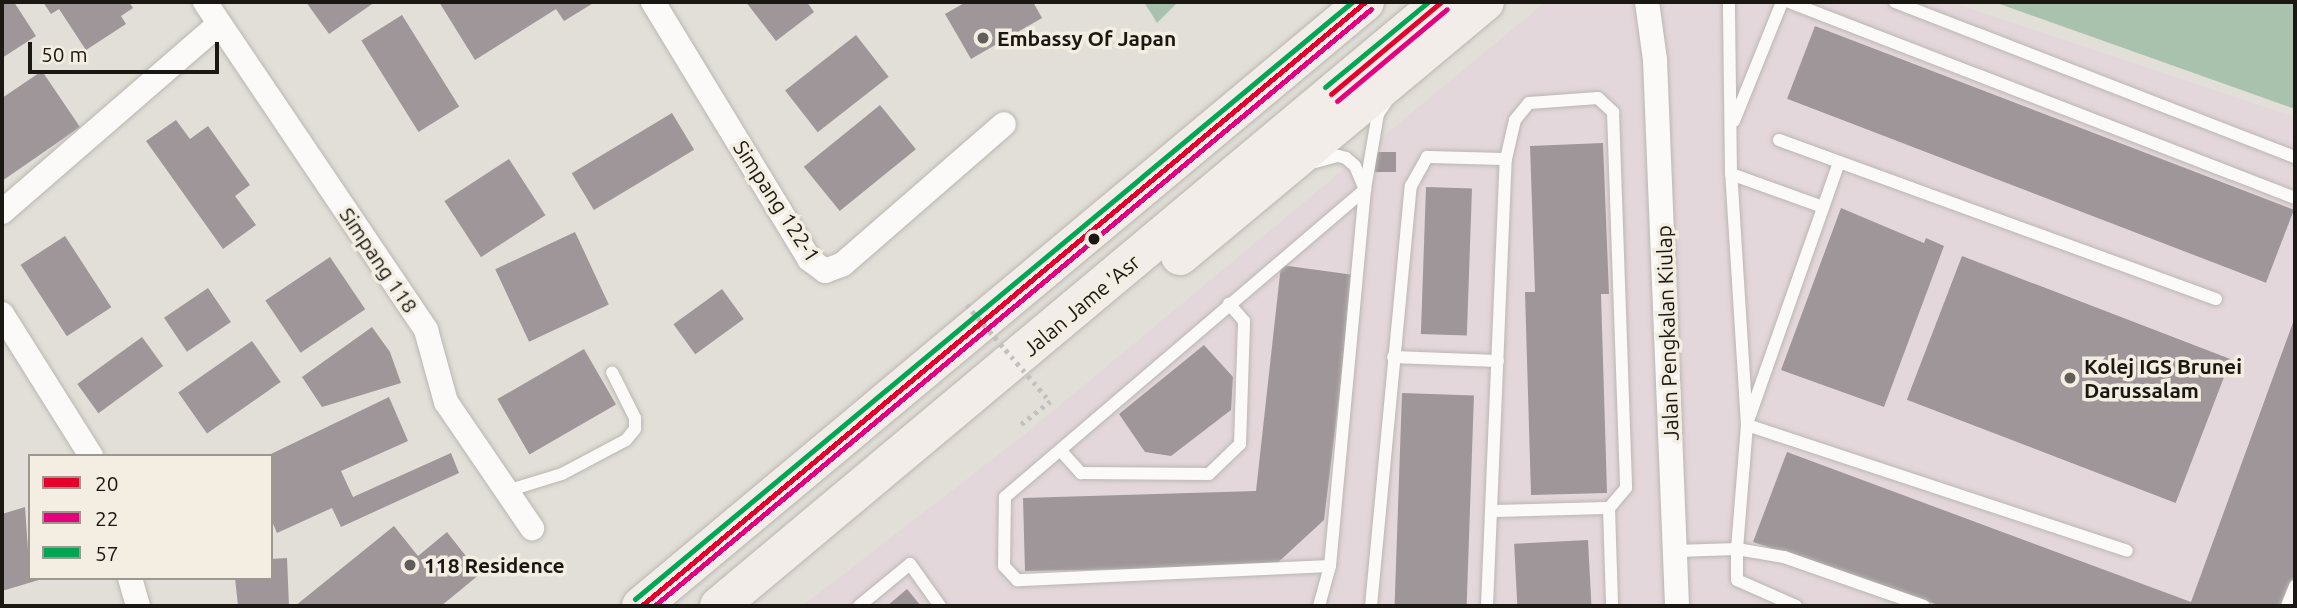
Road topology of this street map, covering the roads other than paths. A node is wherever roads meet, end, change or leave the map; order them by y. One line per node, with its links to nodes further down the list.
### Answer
1 (205, 2): 12 (street, Simpang 118)
2 (653, 2): 15 (street, Simpang 122-1)
3 (1365, 2): 48 (main road)
4 (1441, 2): 36 (main road, Jalan Jame 'Asr)
5 (1485, 2): 14 (main road)
6 (1647, 2): 13 (street)
7 (1662, 2): 13 (street)
8 (1729, 2): 16 (lane)
9 (1782, 2): 16 (lane)
10 (1789, 2): 24 (lane)
11 (1895, 2): 18 (lane)
12 (219, 24): 26 (street); 37 (street, Simpang 118)
13 (1655, 60): 42 (street, Jalan Pengkalan Kiulap)
14 (1405, 71): 22 (lane); 23 (main road)
15 (1004, 124)
16 (1732, 128): 21 (lane)
17 (1779, 140): 20 (lane)
18 (2295, 157)
19 (1506, 159): 30 (lane); 31 (lane); 38 (lane)
20 (1839, 163): 25 (lane); 27 (lane)
21 (1731, 174): 25 (lane); 33 (lane)
22 (1365, 189): 23 (lane); 28 (lane); 44 (lane)
23 (1262, 190): 36 (main road)
24 (2295, 198)
25 (1823, 207): 33 (lane)
26 (2, 212)
27 (2216, 299)
28 (1229, 304): 34 (lane); 34 (lane)
29 (2, 313): 35 (street)
30 (1392, 357): 31 (lane); 53 (lane)
31 (1498, 361): 39 (lane)
32 (612, 372): 37 (lane)
33 (1747, 425): 41 (lane); 43 (lane)
34 (1061, 451): 44 (lane)
35 (90, 454)
36 (870, 481): 49 (main road, Jalan Jame 'Asr)
37 (510, 490): 40 (street, Simpang 118)
38 (1609, 508): 39 (lane); 55 (lane)
39 (1492, 511): 54 (lane)
40 (532, 528)
41 (1737, 549): 42 (lane); 57 (lane); 58 (lane)
42 (1676, 551): 56 (street, Jalan Pengkalan Kiulap)
43 (2127, 551)
44 (1330, 566): 52 (lane)
45 (131, 580): 47 (street)
46 (2295, 586): 59 (lane)
47 (138, 606)
48 (640, 606)
49 (719, 606)
50 (859, 606): 51 (lane)
51 (940, 606)
52 (1319, 606)
53 (1371, 606)
54 (1487, 606)
55 (1612, 606)
56 (1677, 606)
57 (1796, 606)
58 (1924, 606)
59 (2287, 606)

